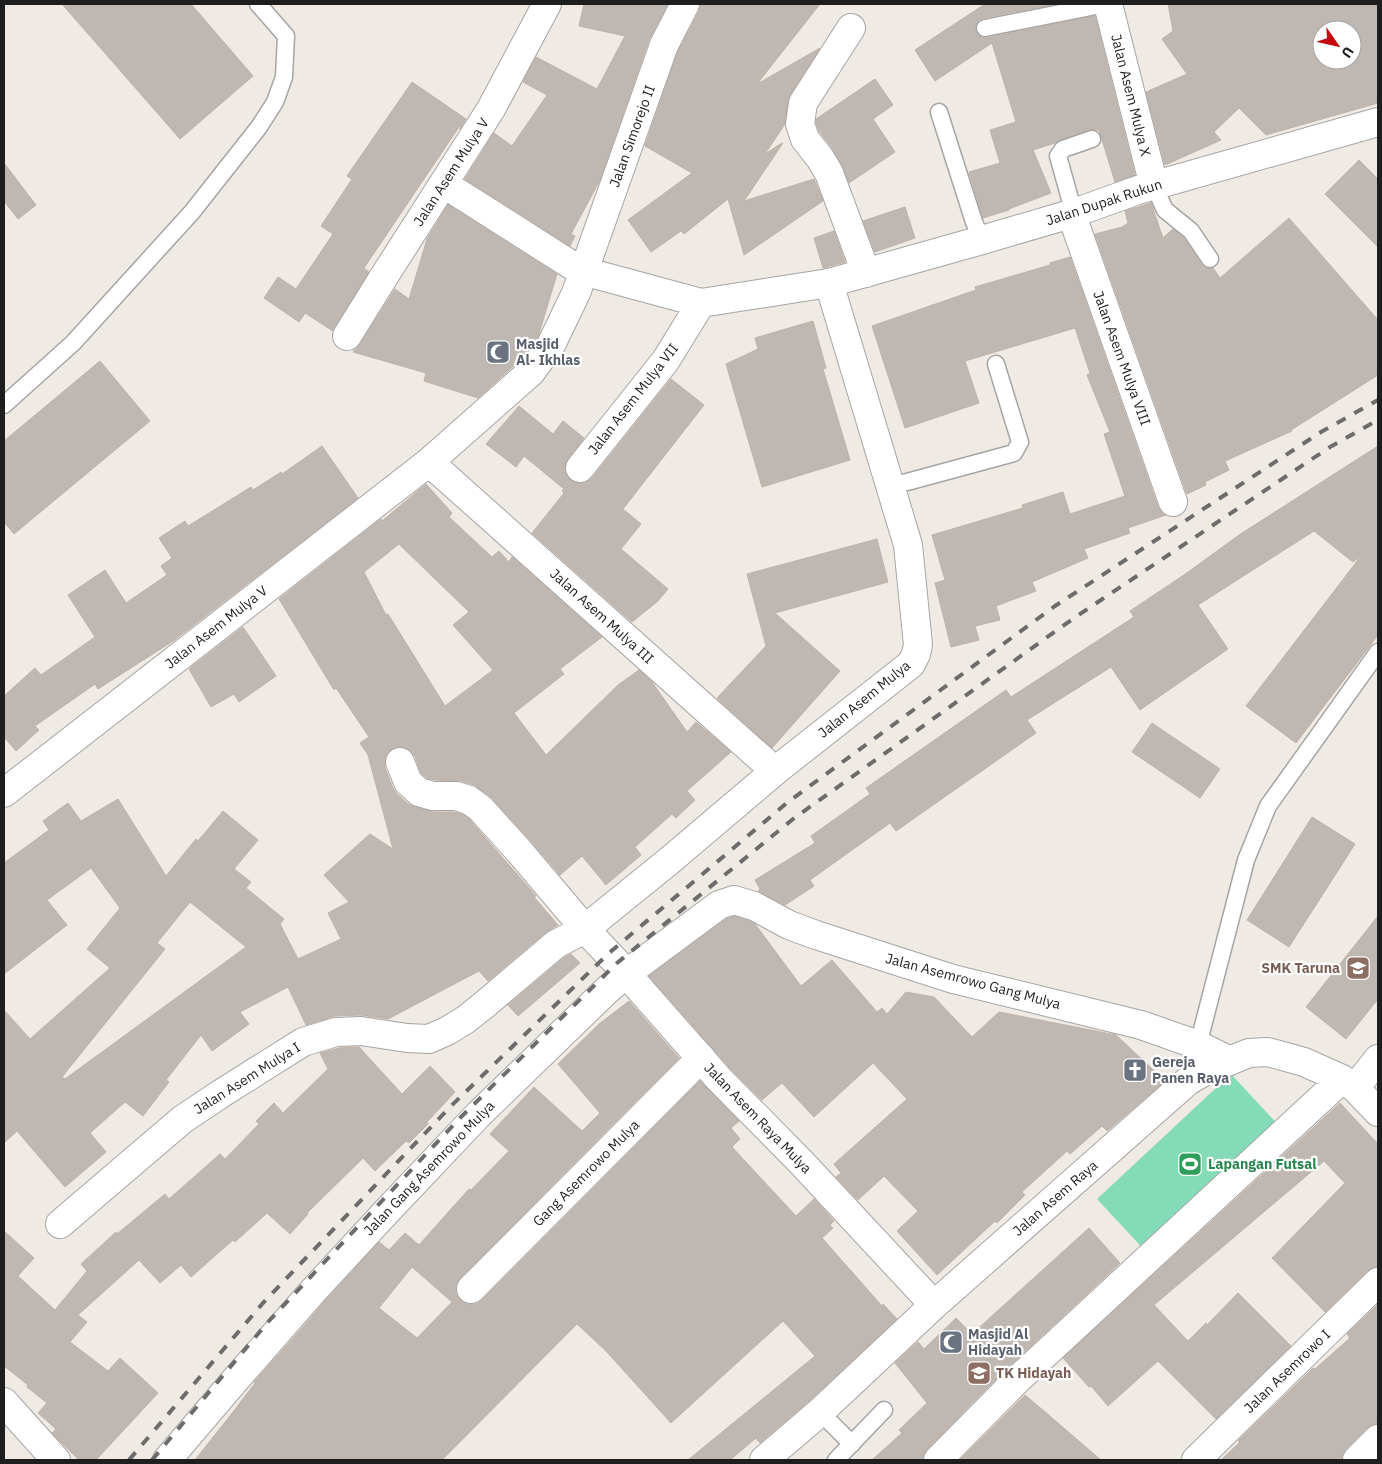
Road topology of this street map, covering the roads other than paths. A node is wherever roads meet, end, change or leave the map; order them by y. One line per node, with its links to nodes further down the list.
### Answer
1 (258, 4): 21 (lane)
2 (547, 4): 10 (street, Jalan Asem Mulya V)
3 (685, 4): 15 (street, Jalan Simorejo II)
4 (1107, 4): 6 (lane); 11 (street, Jalan Asem Mulya X)
5 (851, 28): 16 (street)
6 (985, 28)
7 (939, 112): 13 (lane)
8 (1378, 122): 11 (street, Jalan Dupak Rukun)
9 (1092, 139): 12 (lane)
10 (444, 184): 15 (street); 19 (street, Jalan Asem Mulya V)
11 (1154, 186): 12 (street, Jalan Dupak Rukun); 14 (lane)
12 (1072, 213): 13 (street, Jalan Dupak Rukun); 25 (street, Jalan Asem Mulya VIII)
13 (982, 240): 16 (street, Jalan Dupak Rukun)
14 (1210, 259)
15 (583, 271): 18 (street); 22 (street, Jalan Simorejo II)
16 (866, 273): 17 (street, Jalan Dupak Rukun)
17 (829, 283): 18 (street, Jalan Dupak Rukun); 24 (street, Jalan Asem Mulya)
18 (701, 303): 23 (street, Jalan Asem Mulya VII)
19 (347, 336)
20 (996, 364): 24 (lane)
21 (4, 405)
22 (429, 462): 28 (street, Jalan Asem Mulya III); 29 (street, Jalan Asem Mulya V)
23 (580, 468)
24 (891, 485): 28 (street, Jalan Asem Mulya)
25 (1173, 502)
26 (1378, 652): 33 (lane)
27 (400, 762): 31 (street, Jalan Asem Raya Mulya)
28 (775, 771): 31 (street, Jalan Asem Mulya)
29 (4, 793)
30 (719, 905): 32 (street, Jalan Gang Asemrowo Mulya); 33 (street, Jalan Asemrowo Gang Mulya)
31 (585, 929): 32 (street, Jalan Asem Raya Mulya); 39 (street, Jalan Asem Mulya I)
32 (626, 974): 34 (street, Jalan Asem Raya Mulya); 49 (street, Jalan Gang Asemrowo Mulya)
33 (1198, 1045): 36 (street, Jalan Asemrowo Gang Mulya)
34 (701, 1058): 41 (street, Gang Asemrowo Mulya); 42 (street, Jalan Asem Raya Mulya)
35 (1378, 1059): 37 (street)
36 (1230, 1061): 37 (street, Jalan Asem Raya); 42 (street, Jalan Asem Raya)
37 (1348, 1084): 38 (street, Jalan Asem Raya); 52 (street)
38 (1378, 1112)
39 (60, 1224)
40 (1378, 1282): 53 (street, Jalan Asemrowo I)
41 (471, 1289)
42 (934, 1305): 45 (street, Jalan Asem Raya)
43 (4, 1402): 48 (street)
44 (884, 1410): 47 (lane)
45 (820, 1412): 47 (lane); 50 (street, Jalan Asem Raya)
46 (1378, 1439): 54 (street)
47 (852, 1444): 51 (lane)
48 (56, 1460)
49 (167, 1460)
50 (764, 1460)
51 (836, 1460)
52 (938, 1460)
53 (1196, 1460)
54 (1357, 1460)

